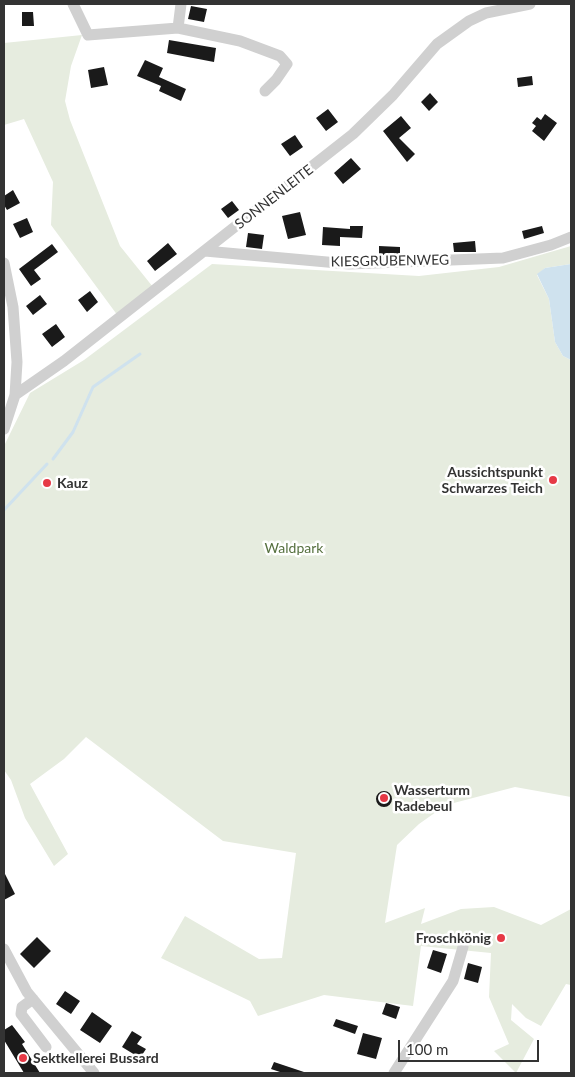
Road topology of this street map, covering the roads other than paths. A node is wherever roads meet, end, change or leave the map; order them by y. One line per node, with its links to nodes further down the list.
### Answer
1 (73, 4): 4 (street)
2 (181, 4): 4 (street)
3 (530, 4): 7 (street, SONNENLEITE)
4 (178, 28): 5 (street)
5 (265, 91)
6 (571, 237): 7 (street, KIESGRUBENWEG)
7 (205, 251): 9 (street, SONNENLEITE)
8 (4, 263): 9 (street)
9 (15, 395): 10 (street)
10 (4, 429)
11 (463, 947): 16 (street)
12 (4, 949): 13 (street)
13 (33, 999): 14 (street); 15 (street)
14 (46, 1048)
15 (94, 1073)
16 (394, 1073)

